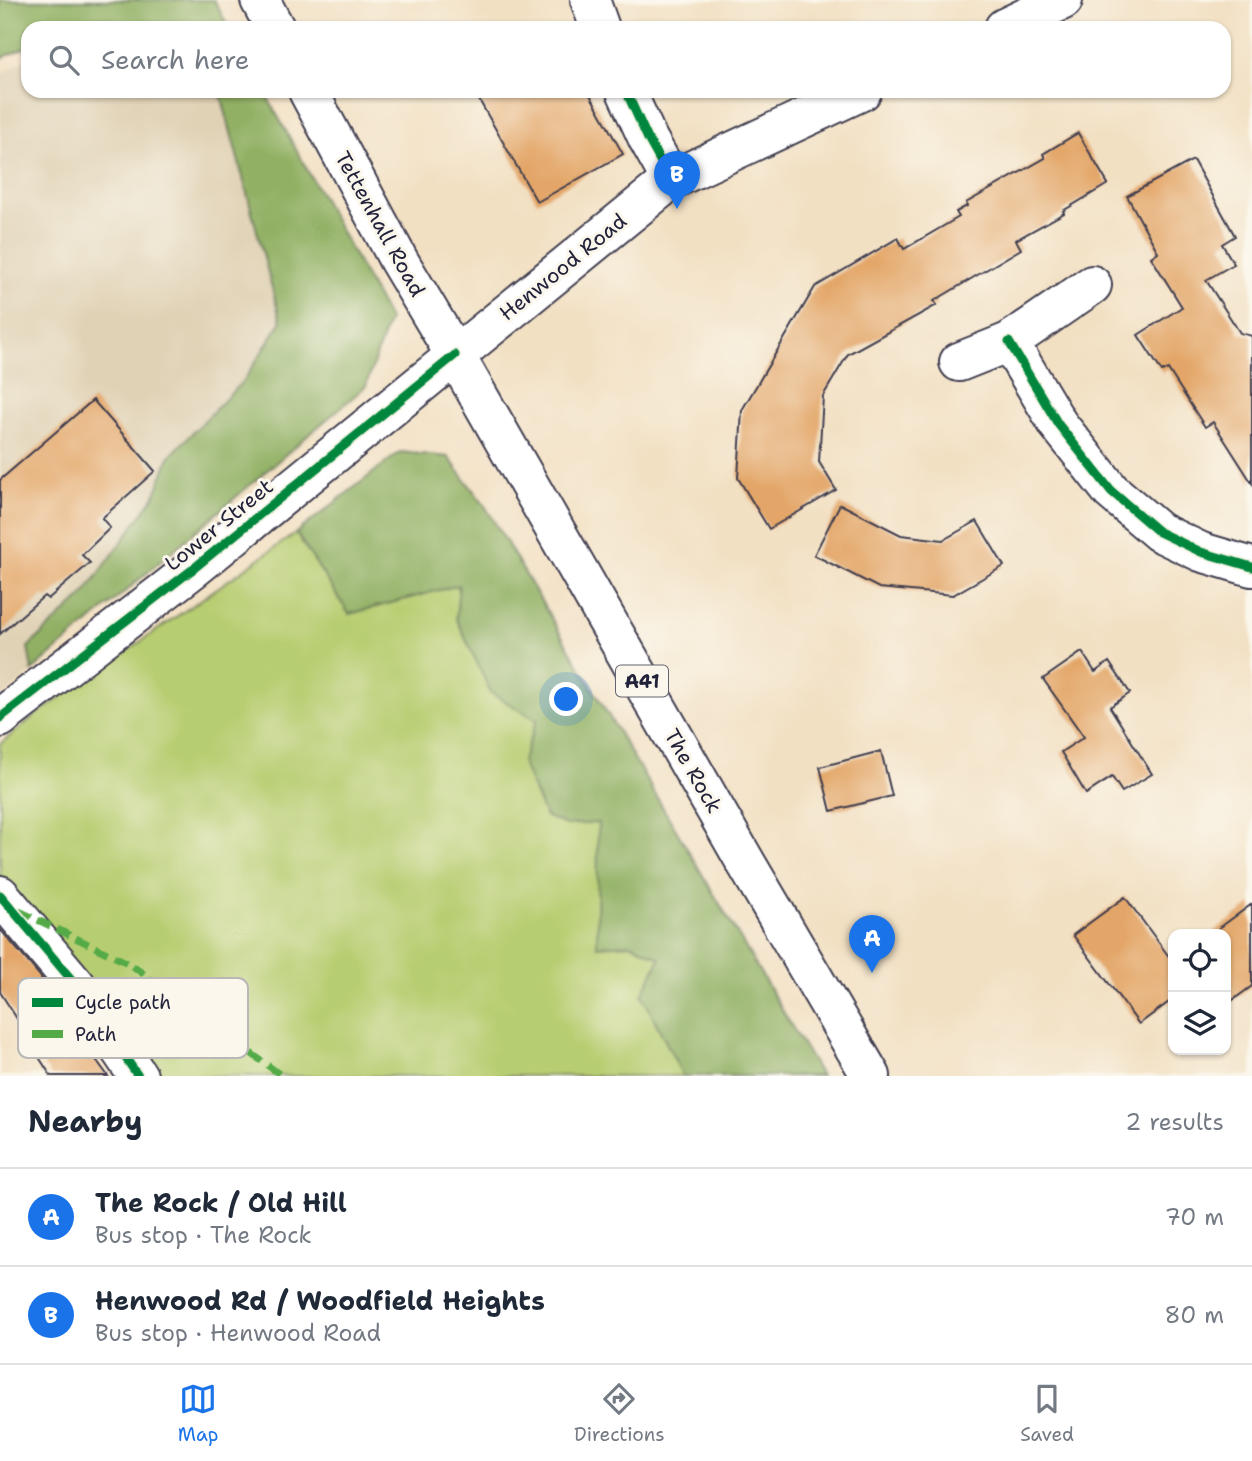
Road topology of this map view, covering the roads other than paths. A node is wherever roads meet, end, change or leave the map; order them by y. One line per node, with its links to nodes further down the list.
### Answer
1 (260, 0): 4 (main road)
2 (590, 0): 5 (main road)
3 (1063, 0): 6 (main road)
4 (271, 21)
5 (598, 21)
6 (1019, 21)
7 (312, 98): 13 (main road, Tettenhall Road / A41)
8 (629, 98): 10 (main road)
9 (846, 98): 10 (main road, Henwood Road)
10 (671, 180): 13 (main road, Henwood Road)
11 (1092, 285): 12 (main road)
12 (1009, 342): 14 (main road); 15 (main road)
13 (455, 355): 16 (main road, Lower Street); 21 (main road, The Rock / A41)
14 (959, 362)
15 (1252, 567)
16 (0, 718)
17 (0, 895): 18 (main road)
18 (70, 978)
19 (126, 1058): 20 (main road)
20 (138, 1076)
21 (871, 1076)

